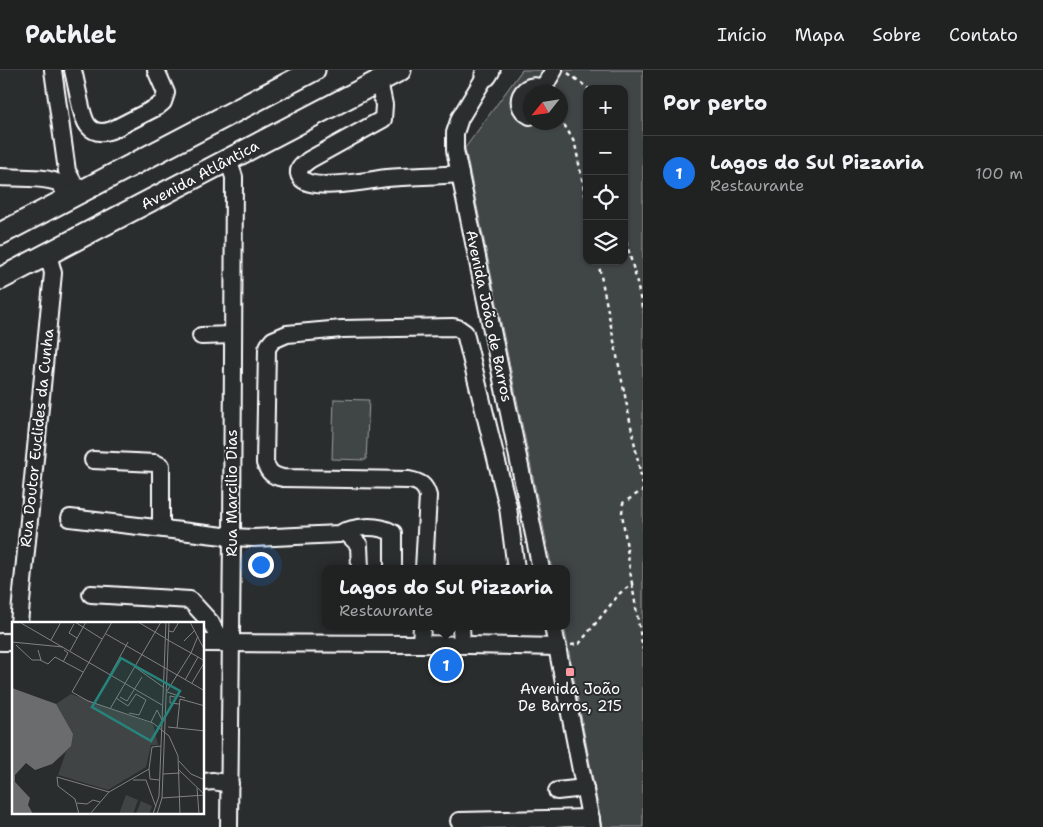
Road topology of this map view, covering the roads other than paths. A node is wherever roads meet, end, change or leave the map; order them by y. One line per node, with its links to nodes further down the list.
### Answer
1 (53, 70): 15 (street)
2 (73, 70): 3 (street)
3 (156, 70)
4 (314, 70): 15 (main road)
5 (400, 70): 8 (main road, Avenida Atlântica)
6 (554, 70): 9 (street)
7 (487, 72): 13 (street, Avenida João de Barros)
8 (379, 81): 12 (main road, Avenida Atlântica); 13 (street)
9 (547, 85)
10 (523, 91): 11 (street)
11 (523, 110)
12 (228, 160): 17 (main road, Avenida Atlântica); 19 (street, Rua Marcilio Dias)
13 (460, 174): 30 (street, Avenida João de Barros)
14 (0, 177): 15 (street)
15 (74, 196): 16 (main road)
16 (5, 227)
17 (48, 254): 18 (main road, Avenida Atlântica); 32 (street, Rua Doutor Euclides da Cunha)
18 (0, 279)
19 (233, 335): 20 (street); 25 (street, Rua Marcilio Dias)
20 (201, 336)
21 (93, 460): 23 (street)
22 (70, 518): 23 (street)
23 (160, 528): 25 (street)
24 (345, 531): 25 (street); 26 (street); 27 (street)
25 (232, 537): 37 (street, Rua Marcilio Dias)
26 (360, 565)
27 (393, 565)
28 (424, 565): 29 (street)
29 (515, 565)
30 (540, 565)
31 (92, 594): 37 (street)
32 (19, 622)
33 (554, 630): 38 (street)
34 (421, 636): 35 (street); 37 (street)
35 (461, 637): 38 (street)
36 (205, 643): 37 (street)
37 (226, 643): 40 (street, Rua Marcilio Dias)
38 (558, 647): 41 (street)
39 (205, 782): 40 (street)
40 (230, 784): 45 (street, Rua Marcilio Dias)
41 (585, 788): 42 (street); 44 (street)
42 (557, 792)
43 (459, 820): 44 (street)
44 (592, 823)
45 (229, 827)

